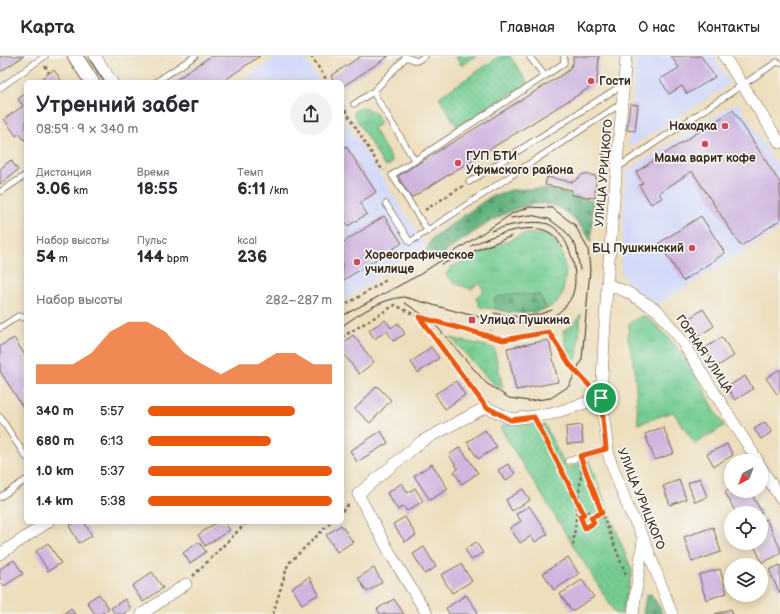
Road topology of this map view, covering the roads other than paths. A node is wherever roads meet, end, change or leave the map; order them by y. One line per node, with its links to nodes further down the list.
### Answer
1 (44, 56): 18 (lane)
2 (75, 56): 13 (street)
3 (95, 56): 14 (street)
4 (425, 56): 10 (lane)
5 (529, 56): 12 (lane)
6 (564, 56): 12 (lane)
7 (626, 56): 16 (street, УЛИЦА УРИЦКОГО)
8 (724, 56): 17 (street)
9 (193, 57): 15 (lane)
10 (405, 57): 19 (lane)
11 (780, 63): 17 (lane)
12 (545, 76): 23 (lane)
13 (91, 80)
14 (111, 80)
15 (159, 80)
16 (624, 84): 20 (street, УЛИЦА УРИЦКОГО); 26 (lane)
17 (743, 85): 22 (street); 24 (lane)
18 (0, 88)
19 (373, 92): 21 (lane); 23 (lane)
20 (622, 102): 24 (street, УЛИЦА УРИЦКОГО); 29 (lane)
21 (354, 104)
22 (780, 143)
23 (415, 161): 29 (lane)
24 (618, 168): 30 (street, УЛИЦА УРИЦКОГО)
25 (24, 176): 27 (lane)
26 (469, 182)
27 (0, 192)
28 (386, 204): 29 (lane)
29 (428, 231)
30 (607, 284): 33 (street, УЛИЦА УРИЦКОГО); 37 (street, ГОРНАЯ УЛИЦА)
31 (24, 318): 32 (lane)
32 (0, 328)
33 (601, 398): 35 (street, УЛИЦА УРИЦКОГО); 48 (street)
34 (0, 417): 36 (lane)
35 (606, 449): 38 (lane); 44 (street, УЛИЦА УРИЦКОГО)
36 (24, 454)
37 (754, 454)
38 (568, 461)
39 (768, 478): 42 (street)
40 (24, 481): 41 (lane)
41 (0, 497)
42 (780, 498)
43 (45, 524): 45 (street)
44 (643, 537): 49 (street); 50 (street, УЛИЦА УРИЦКОГО)
45 (0, 554)
46 (186, 584): 47 (street)
47 (142, 614)
48 (427, 614)
49 (633, 614)
50 (672, 614)

